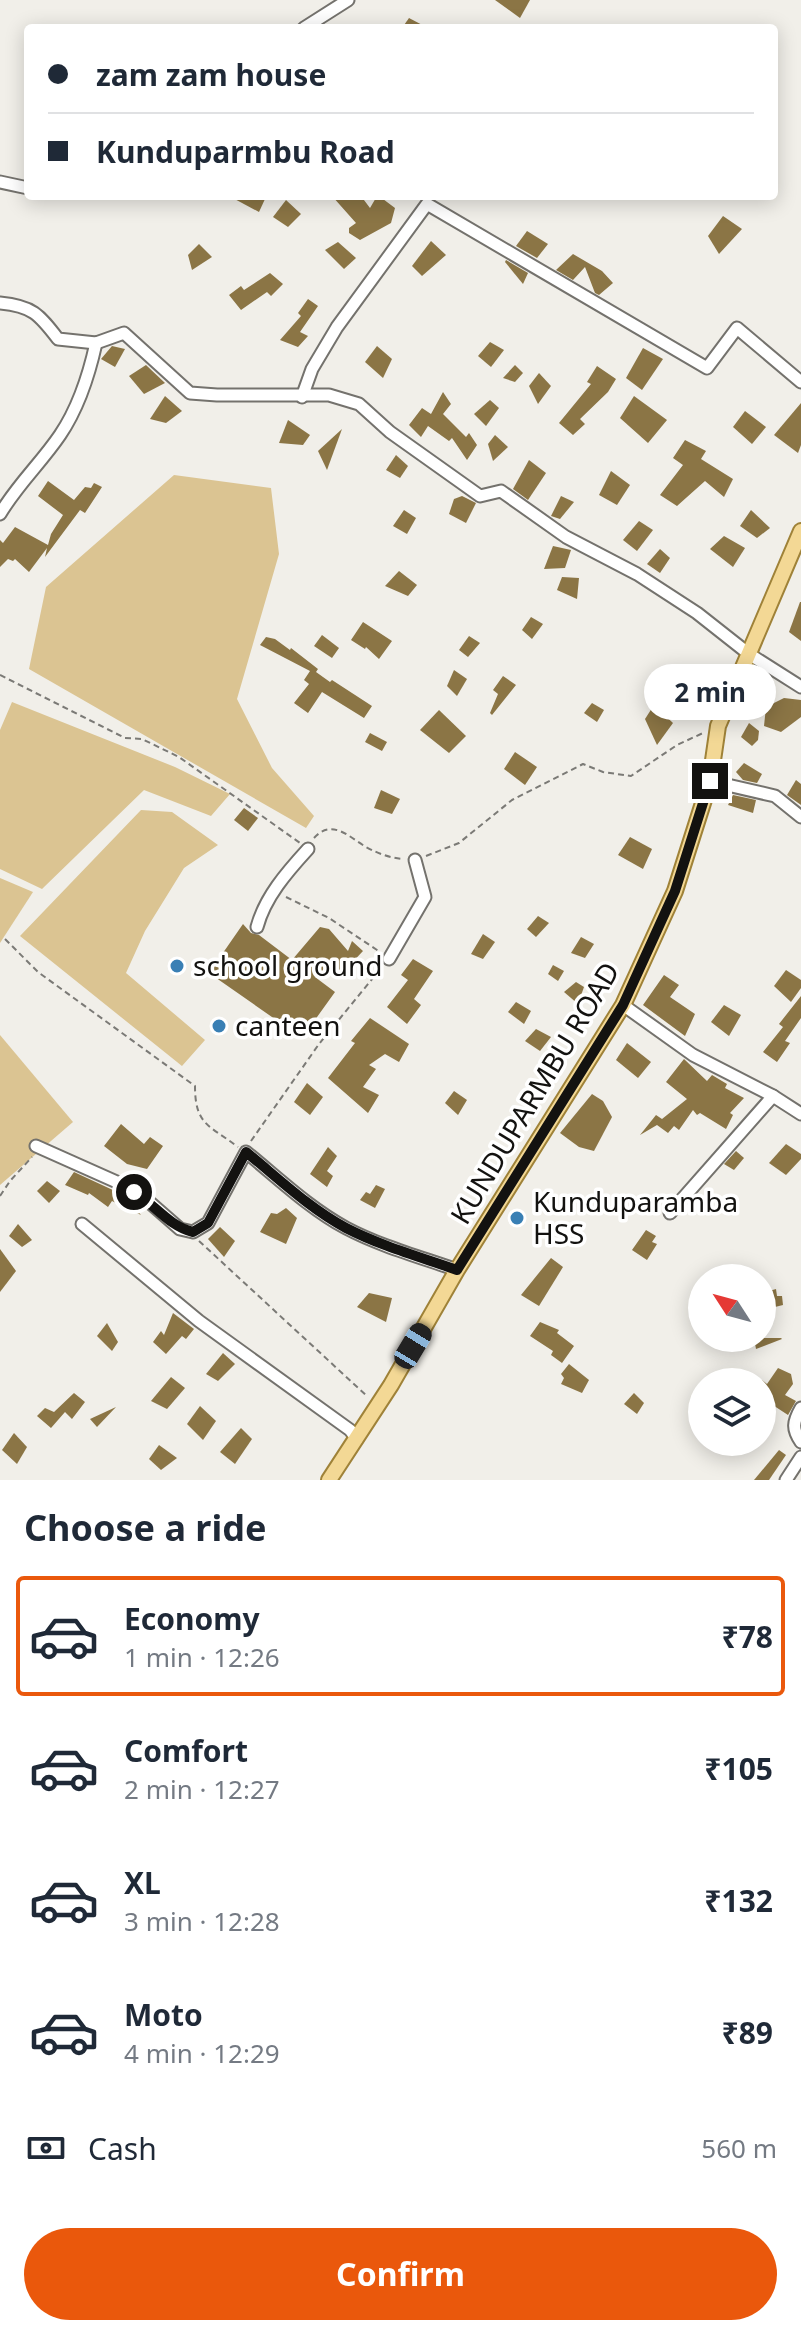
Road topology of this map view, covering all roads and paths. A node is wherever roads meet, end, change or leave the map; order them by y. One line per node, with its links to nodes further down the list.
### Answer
1 (348, 0): 2 (street)
2 (310, 24)
3 (0, 182): 4 (street)
4 (24, 187)
5 (0, 303): 6 (street)
6 (96, 343): 8 (street); 9 (street)
7 (801, 382): 8 (street)
8 (302, 397): 11 (street)
9 (0, 514)
10 (801, 531): 11 (main road, KUNDUPARMBU ROAD)
11 (749, 654): 13 (street); 14 (main road, KUNDUPARMBU ROAD)
12 (0, 675): 17 (path)
13 (801, 687)
14 (718, 726): 15 (main road, KUNDUPARMBU ROAD); 18 (path)
15 (710, 781): 16 (street); 23 (main road, KUNDUPARMBU ROAD)
16 (801, 817)
17 (308, 849): 18 (path); 19 (street)
18 (415, 860): 22 (street)
19 (273, 892): 20 (street); 22 (path)
20 (257, 927)
21 (5, 939): 27 (path)
22 (389, 959): 27 (path)
23 (623, 1005): 24 (street); 31 (main road, KUNDUPARMBU ROAD)
24 (773, 1096): 25 (street); 28 (street)
25 (801, 1114)
26 (36, 1146): 27 (street)
27 (246, 1152): 31 (street)
28 (670, 1213)
29 (82, 1224): 34 (street)
30 (197, 1239): 32 (path)
31 (457, 1270): 32 (main road, KUNDUPARMBU ROAD)
32 (377, 1406): 34 (main road, KUNDUPARMBU ROAD)
33 (801, 1408): 35 (street)
34 (357, 1439): 37 (main road, KUNDUPARMBU ROAD)
35 (801, 1442)
36 (801, 1457): 38 (street)
37 (329, 1480)
38 (786, 1480)

